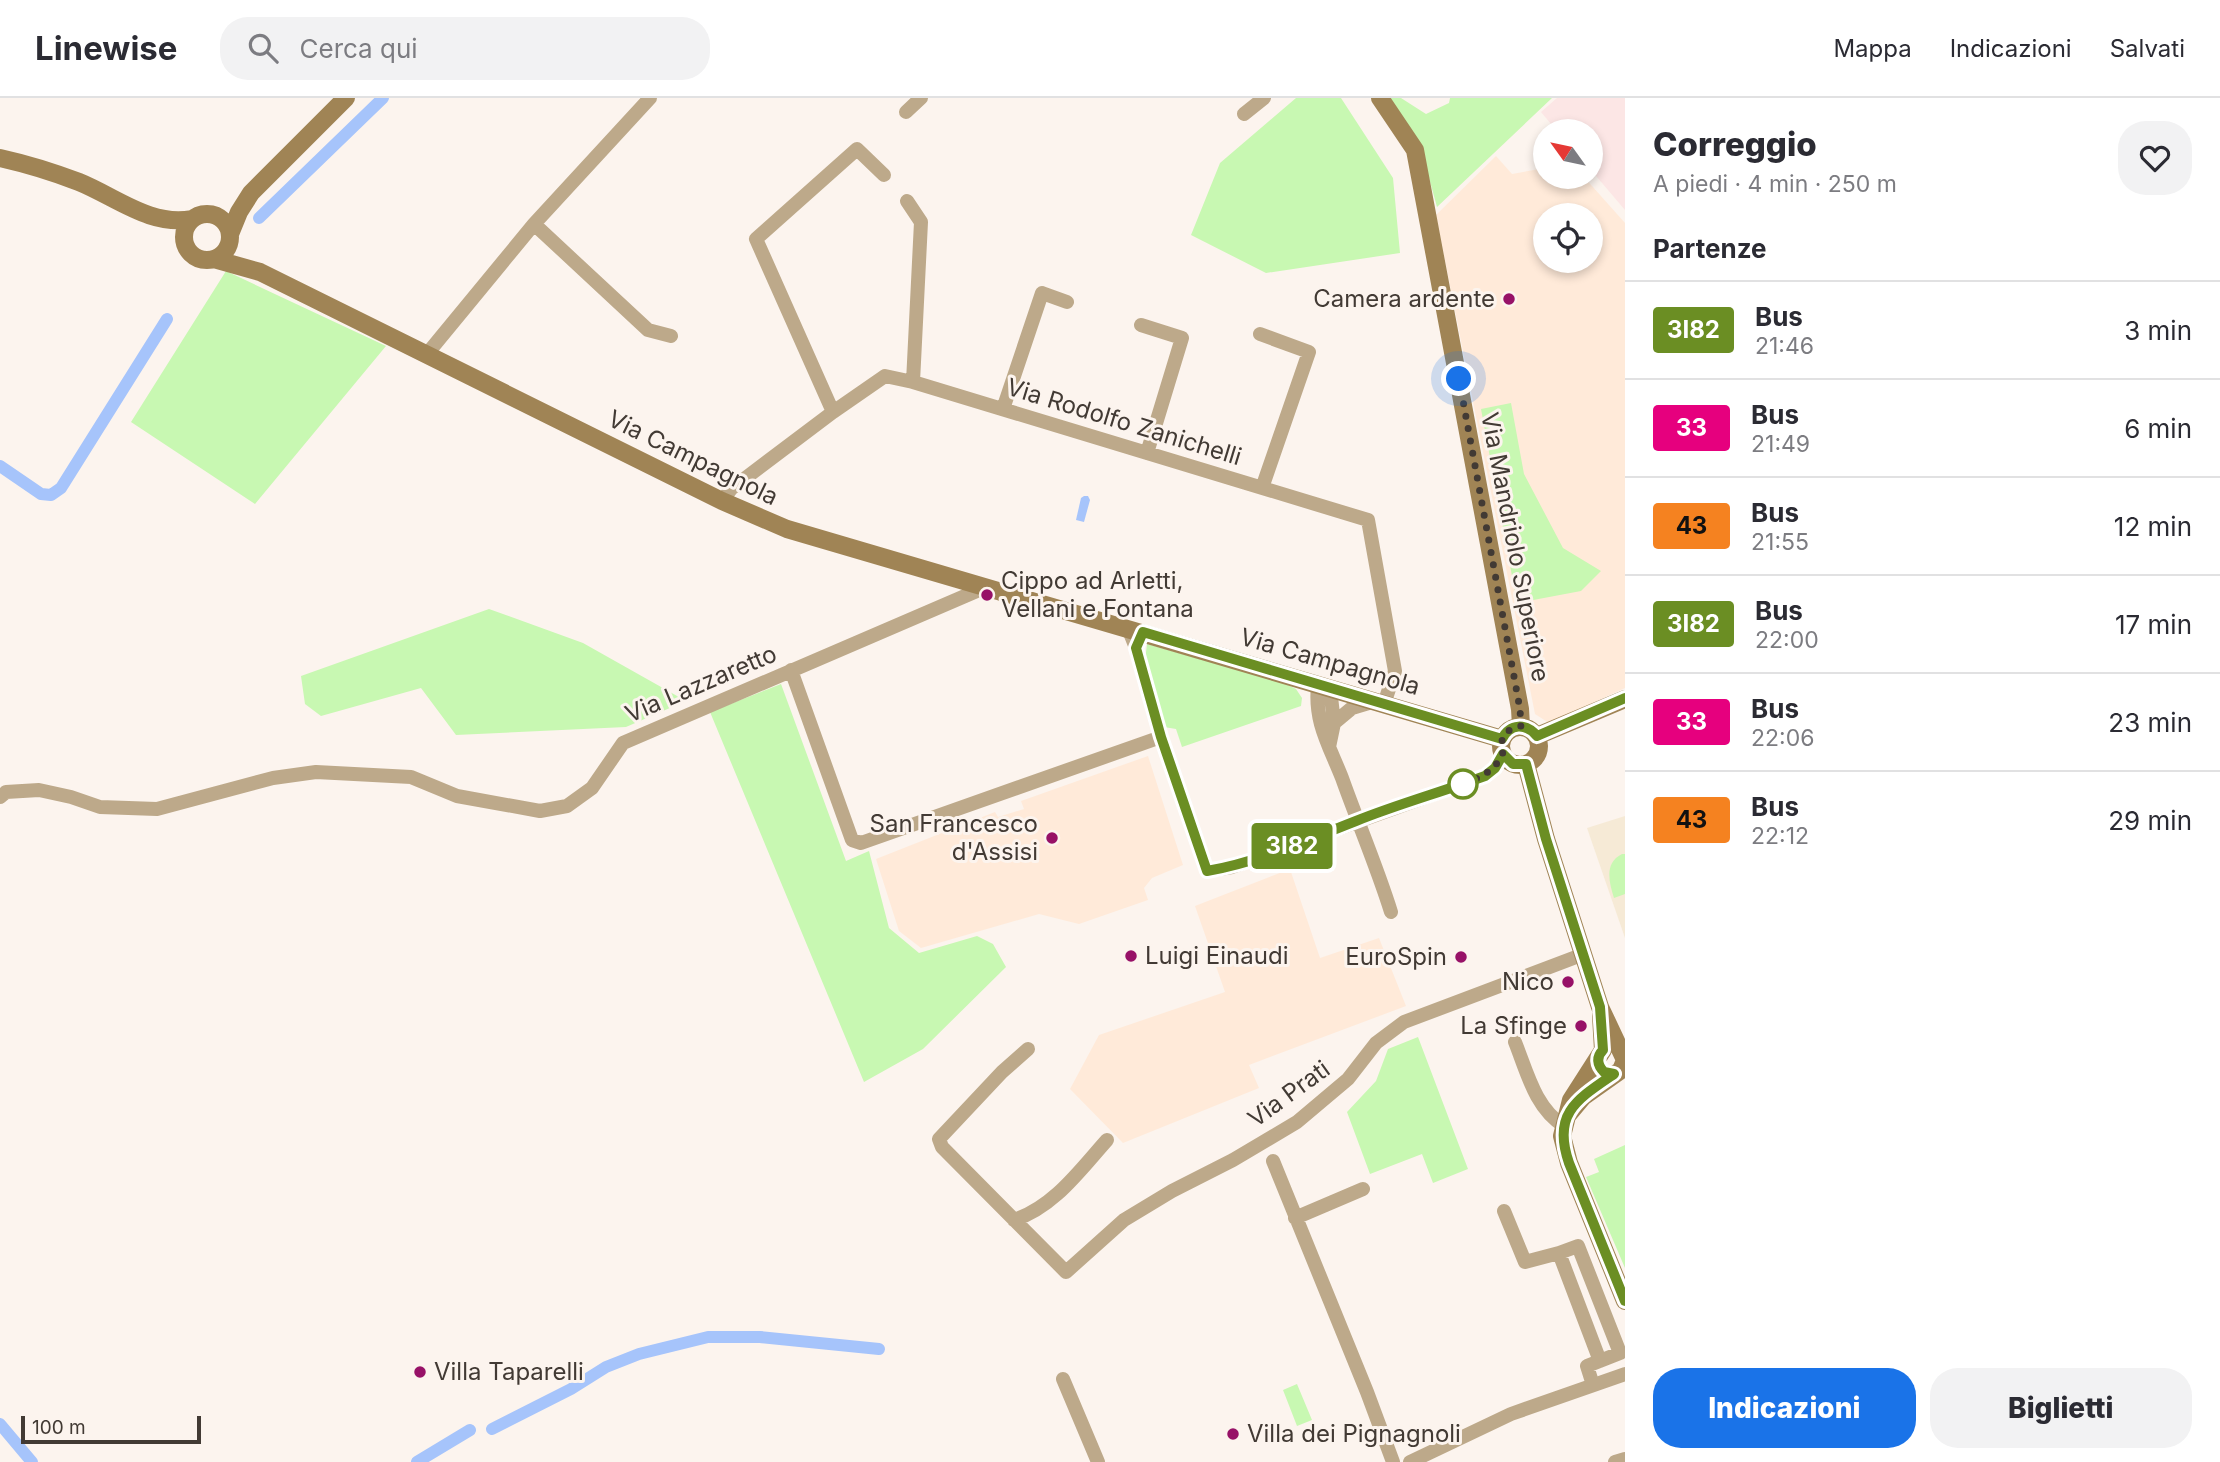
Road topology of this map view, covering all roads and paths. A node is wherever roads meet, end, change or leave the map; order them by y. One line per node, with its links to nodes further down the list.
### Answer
1 (346, 98): 10 (main road)
2 (650, 98): 15 (street)
3 (921, 98): 6 (street)
4 (1264, 98): 7 (street)
5 (1380, 98): 38 (main road, Via Mandriolo Superiore)
6 (906, 112)
7 (1244, 114)
8 (0, 158): 13 (main road, Via Campagnola)
9 (884, 175): 27 (street)
10 (251, 193): 12 (main road); 16 (main road)
11 (907, 201): 25 (street)
12 (210, 214): 14 (main road, Via Campagnola); 16 (main road, Via Campagnola)
13 (150, 217): 14 (main road, Via Campagnola); 17 (main road, Via Campagnola)
14 (192, 219): 17 (main road)
15 (534, 224): 23 (street); 24 (street)
16 (230, 236): 18 (main road); 19 (main road, Via Campagnola)
17 (184, 243): 18 (main road, Via Campagnola)
18 (214, 259): 19 (main road, Via Campagnola)
19 (260, 272): 24 (main road, Via Campagnola)
20 (1067, 302): 26 (street)
21 (1141, 325): 28 (street)
22 (1261, 334): 29 (street)
23 (671, 336)
24 (427, 354): 30 (main road, Via Campagnola)
25 (914, 382): 26 (street, Via Rodolfo Zanichelli); 27 (street, Via Rodolfo Zanichelli)
26 (1003, 409): 28 (street, Via Rodolfo Zanichelli)
27 (833, 412): 30 (street, Via Rodolfo Zanichelli)
28 (1147, 453): 29 (street, Via Rodolfo Zanichelli)
29 (1262, 488): 36 (street, Via Rodolfo Zanichelli)
30 (722, 501): 31 (main road, Via Campagnola)
31 (986, 587): 32 (main road, Via Campagnola); 33 (street, Via Lazzaretto)
32 (1136, 636): 34 (main road, Via Campagnola); 40 (street)
33 (791, 670): 40 (street); 44 (street, Via Lazzaretto)
34 (1324, 686): 36 (main road, Via Campagnola); 37 (street); 41 (street)
35 (1625, 699): 39 (main road)
36 (1378, 703): 37 (street); 42 (main road, Via Campagnola)
37 (1334, 723): 41 (street)
38 (1521, 726): 39 (main road); 42 (main road)
39 (1537, 736): 43 (main road)
40 (1161, 737): 45 (street)
41 (1329, 747): 45 (street)
42 (1502, 747): 43 (main road); 45 (street)
43 (1526, 764): 47 (main road)
44 (0, 797)
45 (1357, 820): 46 (street)
46 (1391, 912)
47 (1584, 954): 50 (main road); 57 (street, Via Prati)
48 (1515, 1042): 51 (street)
49 (1028, 1049): 57 (street)
50 (1614, 1059): 51 (main road)
51 (1565, 1121): 59 (main road)
52 (1107, 1140): 57 (street)
53 (1273, 1160): 56 (street)
54 (1363, 1189): 56 (street)
55 (1504, 1211): 58 (street)
56 (1296, 1218): 67 (street)
57 (1014, 1220)
58 (1559, 1253): 60 (street); 60 (street)
59 (1625, 1301)
60 (1600, 1361): 63 (street)
61 (1625, 1374): 63 (street)
62 (1063, 1379): 66 (street)
63 (1593, 1385): 65 (street)
64 (1625, 1459): 68 (street)
65 (1416, 1461)
66 (1098, 1462)
67 (1393, 1462)
68 (1615, 1462)

